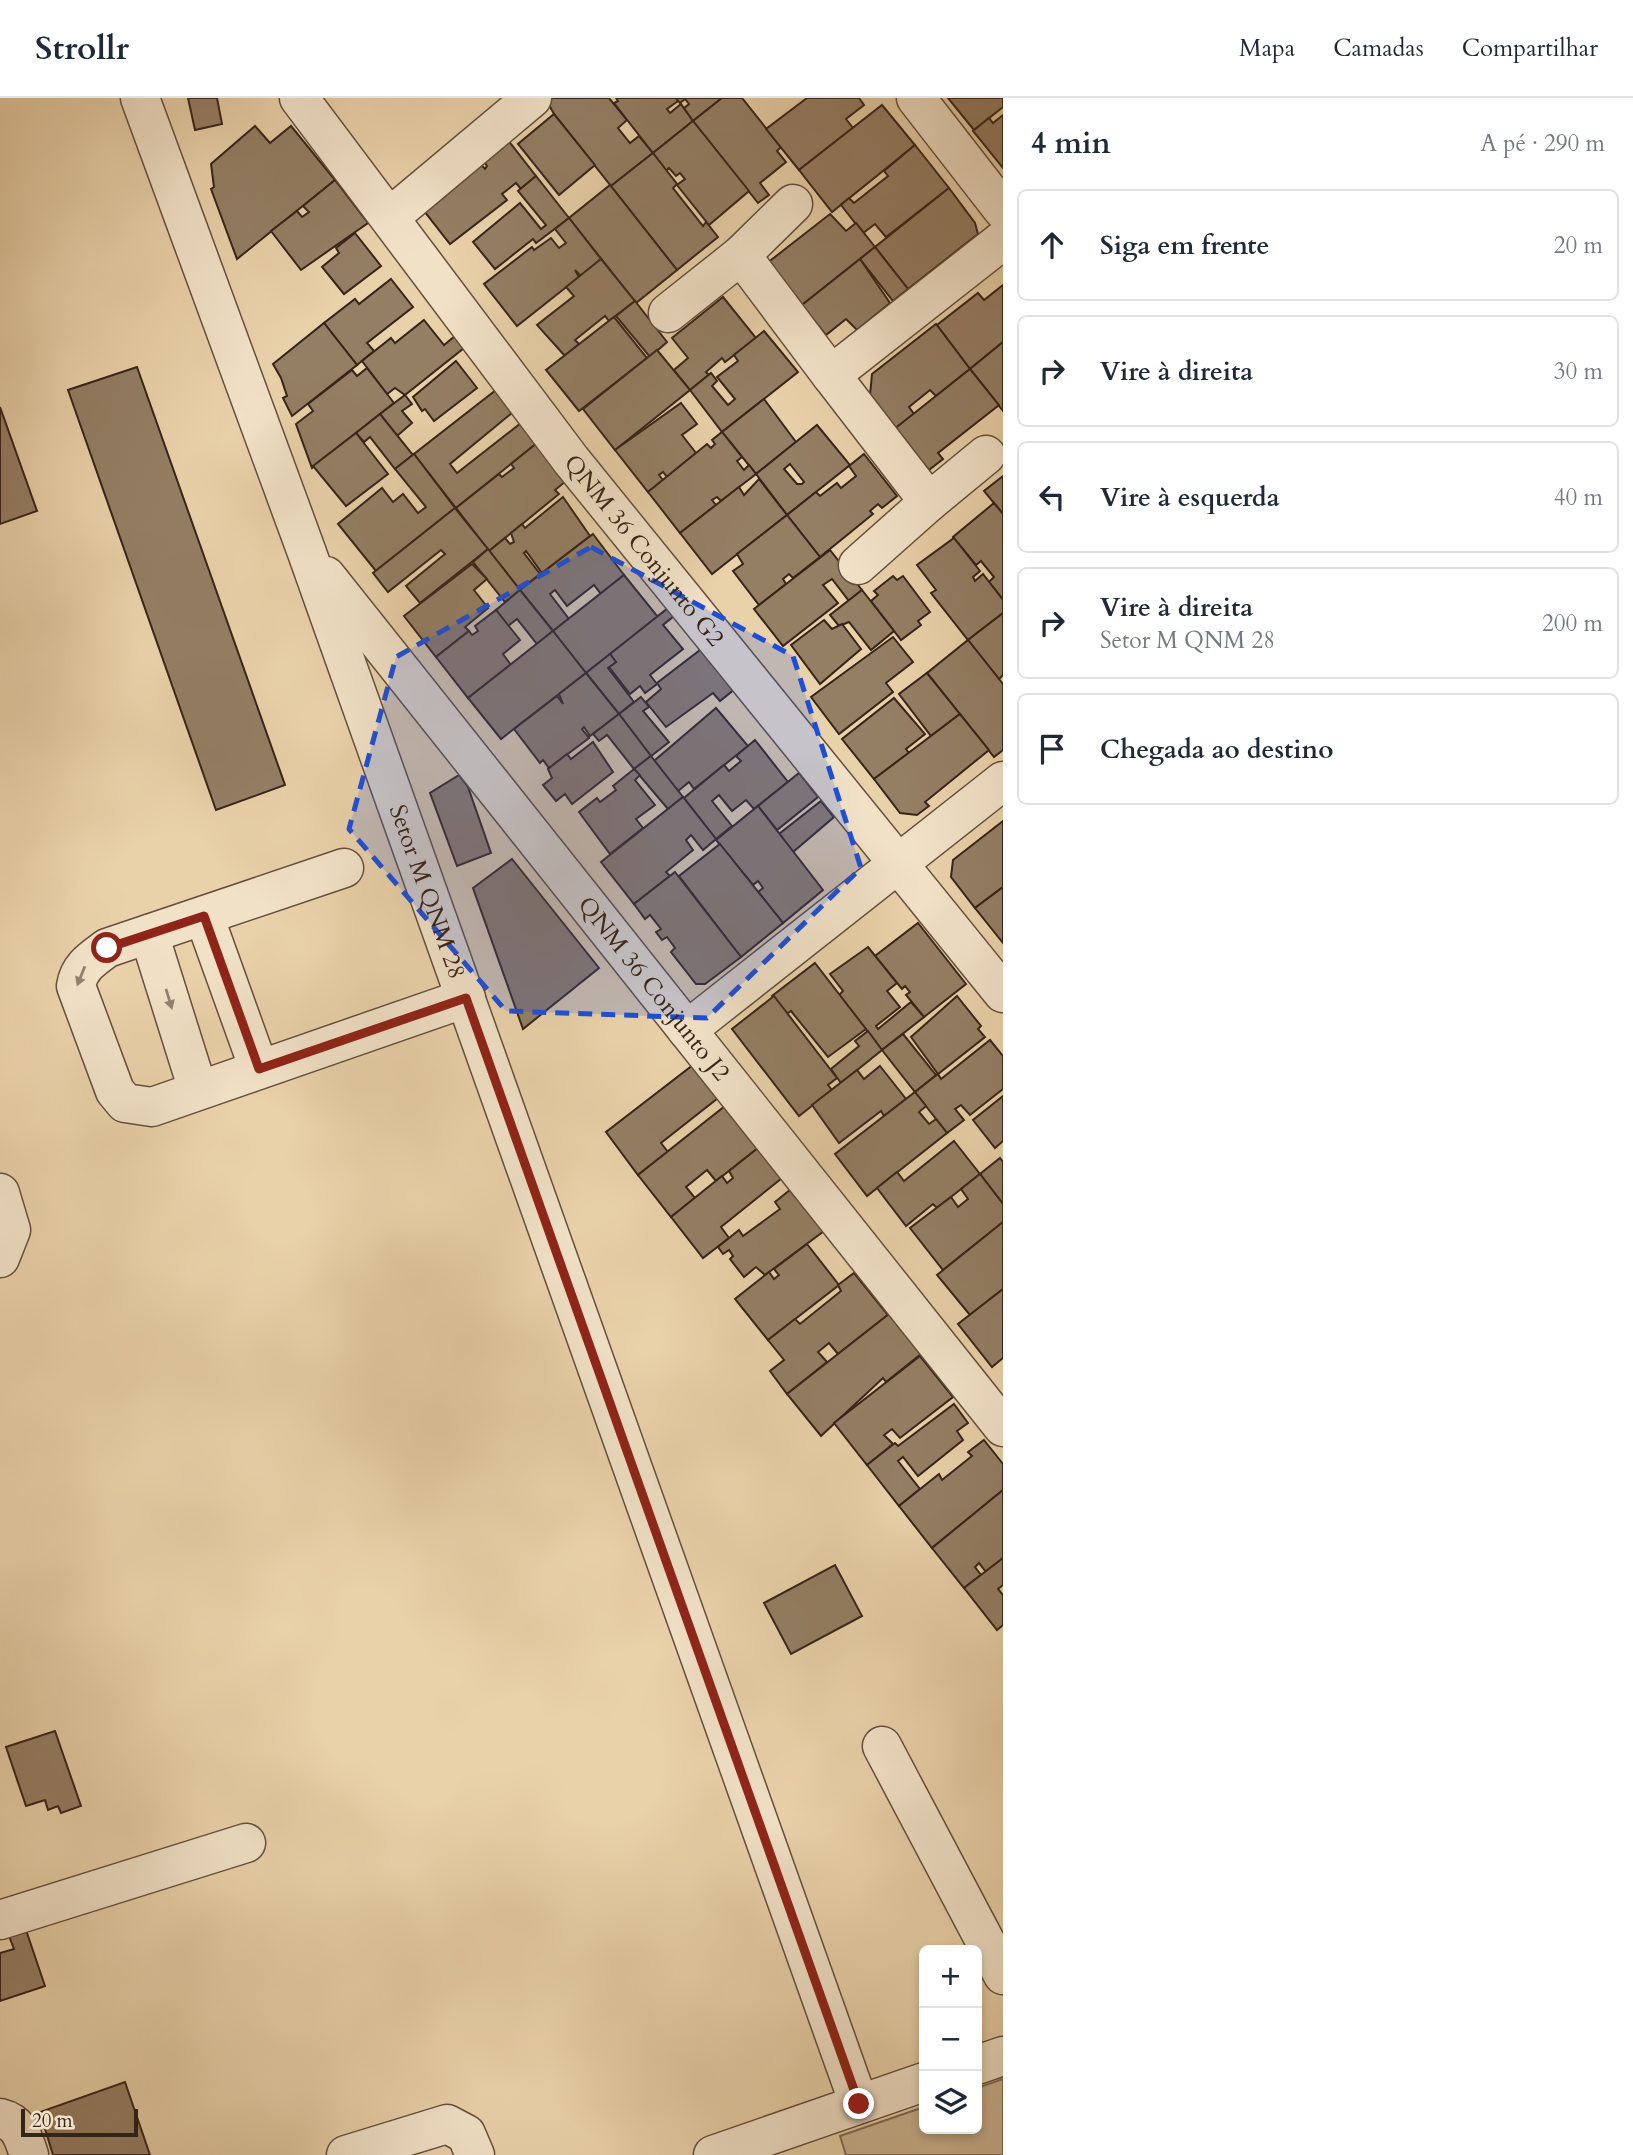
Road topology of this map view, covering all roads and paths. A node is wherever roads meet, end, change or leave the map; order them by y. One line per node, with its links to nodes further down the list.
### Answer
1 (140, 98): 14 (street, Setor M QNM 28)
2 (299, 98): 7 (street, QNM 36 Conjunto G2)
3 (532, 98): 7 (street)
4 (916, 98): 6 (street)
5 (793, 204): 9 (street)
6 (1003, 210)
7 (390, 217): 17 (street, QNM 36 Conjunto G2)
8 (1003, 240): 11 (street)
9 (741, 255): 10 (street); 11 (street)
10 (668, 313)
11 (831, 376): 13 (street)
12 (986, 454): 13 (street)
13 (929, 502): 15 (street)
14 (306, 550): 22 (street, Setor M QNM 28); 23 (street, QNM 36 Conjunto J2)
15 (858, 565)
16 (1003, 780): 17 (street)
17 (898, 863): 21 (street, QNM 36 Conjunto G2); 23 (street)
18 (344, 869): 19 (street)
19 (204, 916): 20 (street); 24 (street)
20 (149, 934): 25 (street, one-way to 25); 25 (street, one-way to 25)
21 (1003, 993)
22 (466, 998): 24 (street); 36 (street, Setor M QNM 28)
23 (687, 1030): 28 (street, QNM 36 Conjunto J2)
24 (259, 1069): 25 (street)
25 (198, 1090)
26 (0, 1193): 27 (street)
27 (0, 1258)
28 (1003, 1426)
29 (882, 1746): 32 (street)
30 (246, 1843): 31 (street)
31 (0, 1920)
32 (1003, 1975)
33 (1003, 2056): 34 (street)
34 (982, 2063)
35 (919, 2084): 36 (street)
36 (859, 2104): 41 (street)
37 (0, 2119): 38 (street)
38 (29, 2155)
39 (346, 2155): 40 (street)
40 (475, 2155)
41 (713, 2155)

